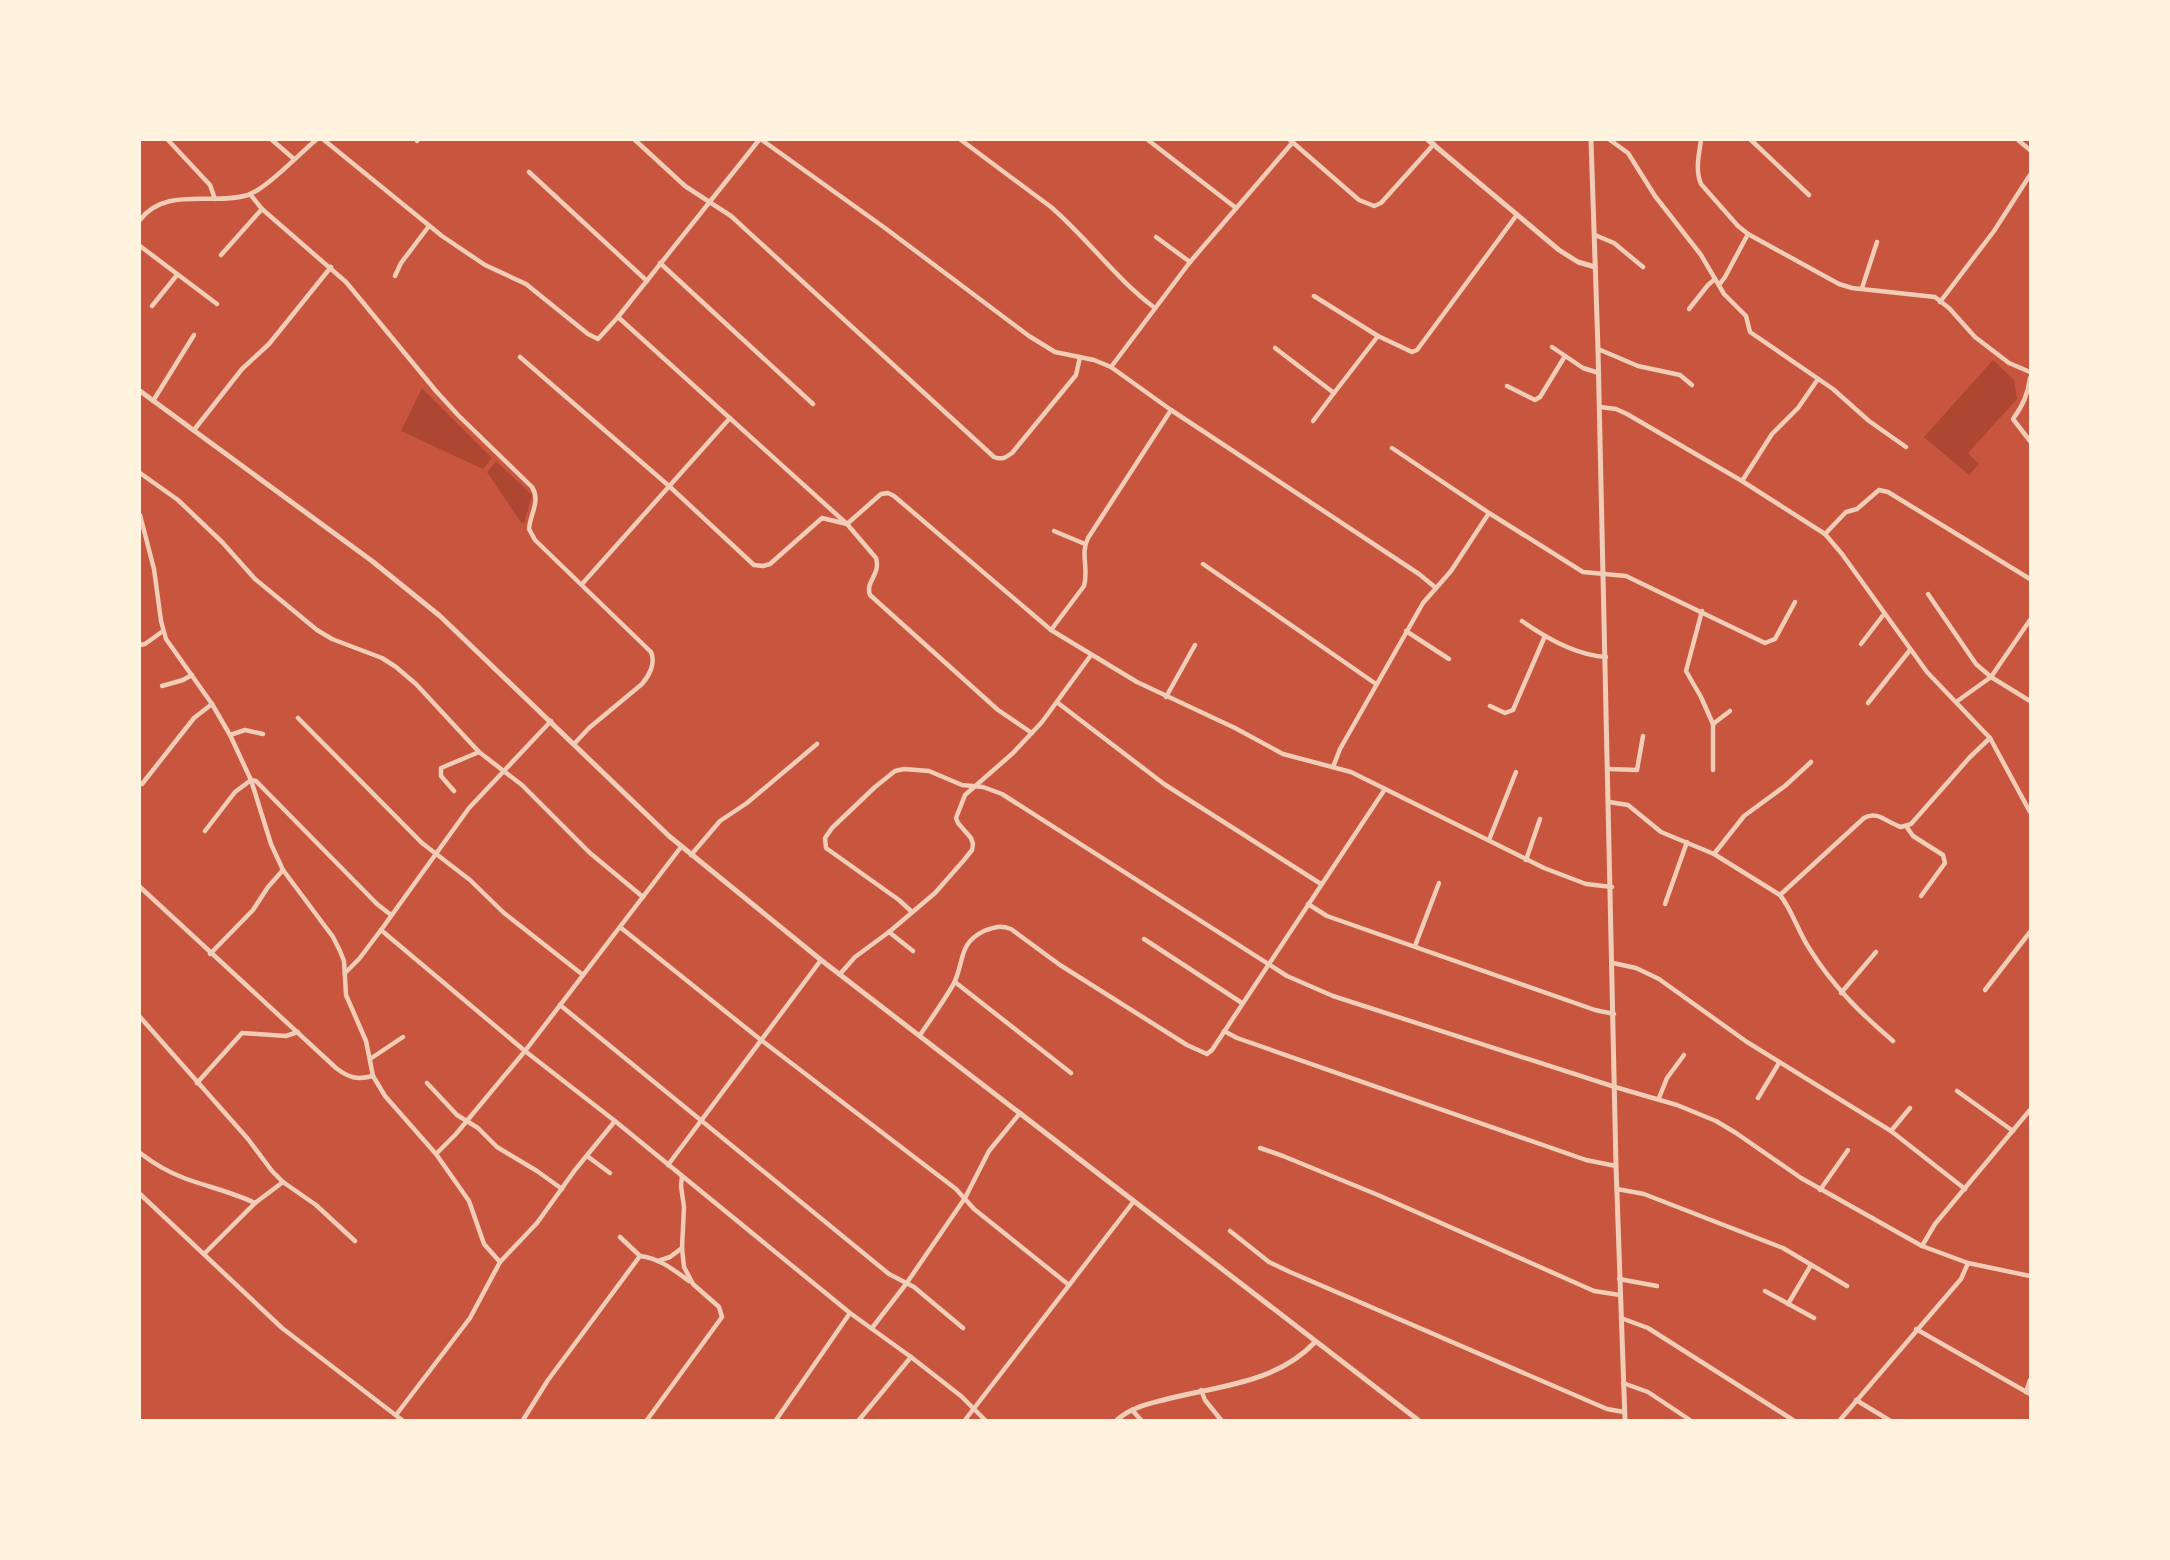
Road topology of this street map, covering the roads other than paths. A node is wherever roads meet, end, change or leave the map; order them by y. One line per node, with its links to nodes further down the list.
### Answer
1 (168, 140): 23 (street)
2 (272, 140): 18 (street)
3 (316, 140): 18 (street)
4 (324, 140): 30 (street)
5 (635, 140): 24 (street)
6 (760, 140): 24 (street); 62 (street)
7 (961, 140): 52 (street)
8 (1148, 140): 25 (street)
9 (1428, 140): 16 (street)
10 (1591, 140): 32 (street)
11 (1610, 140): 44 (street)
12 (1701, 140): 31 (street)
13 (1751, 140): 22 (street)
14 (2018, 140): 17 (street)
15 (1291, 141): 16 (street); 25 (street)
16 (1434, 144): 28 (street)
17 (2031, 150)
18 (294, 159): 21 (street)
19 (529, 172): 45 (street)
20 (2031, 175): 49 (street)
21 (250, 194): 23 (street); 26 (street)
22 (1809, 195)
23 (214, 199): 27 (street)
24 (710, 201): 38 (street); 62 (street)
25 (1236, 208): 37 (street)
26 (262, 209): 36 (street); 39 (street)
27 (142, 213): 29 (street)
28 (1516, 216): 40 (street); 56 (street)
29 (140, 220)
30 (429, 226): 43 (street); 54 (street)
31 (1748, 234): 46 (street); 47 (street)
32 (1595, 235): 40 (street); 41 (street)
33 (1156, 237): 37 (street)
34 (1877, 242): 47 (street)
35 (140, 246): 42 (street)
36 (221, 255)
37 (1190, 262): 52 (street)
38 (660, 263): 45 (street); 73 (street)
39 (330, 267): 78 (street); 94 (street)
40 (1595, 267): 59 (street)
41 (1643, 267)
42 (177, 275): 50 (street); 51 (street)
43 (395, 276)
44 (1715, 279): 46 (street); 53 (street)
45 (647, 280): 54 (street)
46 (1719, 285): 67 (street)
47 (1862, 288): 49 (street)
48 (1314, 296): 56 (street)
49 (1940, 302): 64 (street)
50 (217, 304)
51 (152, 306)
52 (1155, 308): 63 (street)
53 (1689, 309)
54 (618, 317): 76 (street)
55 (194, 335): 72 (street)
56 (1378, 336): 71 (street)
57 (1552, 347): 60 (street)
58 (1275, 348): 71 (street)
59 (1598, 350): 65 (street); 69 (street)
60 (1565, 356): 65 (street); 68 (street)
61 (520, 357): 84 (street)
62 (1080, 357): 63 (street)
63 (1111, 367): 75 (street)
64 (2031, 372)
65 (1599, 374): 74 (street)
66 (2031, 378): 79 (street)
67 (1818, 379): 80 (street); 83 (street)
68 (1507, 386)
69 (1692, 386)
70 (140, 391): 72 (street)
71 (1334, 393): 77 (street)
72 (153, 401): 78 (street)
73 (813, 404)
74 (1600, 407): 83 (street); 92 (street)
75 (1171, 410): 90 (street); 95 (street)
76 (730, 418): 84 (street); 87 (street)
77 (1313, 421)
78 (194, 430): 126 (street)
79 (2031, 441)
80 (1906, 447)
81 (1392, 448): 85 (street)
82 (140, 473): 135 (street)
83 (1742, 481): 89 (street)
84 (669, 486): 87 (street); 94 (street)
85 (1489, 513): 92 (street); 95 (street)
86 (140, 514): 103 (street)
87 (847, 524): 102 (street); 128 (street)
88 (1054, 531): 90 (street)
89 (1825, 534): 93 (street); 99 (street)
90 (1084, 544): 102 (street)
91 (1203, 564): 115 (street)
92 (1603, 574): 98 (street); 111 (street)
93 (2031, 579)
94 (582, 584): 133 (street)
95 (1437, 588): 104 (street)
96 (1928, 594): 114 (street)
97 (1795, 602): 98 (street)
98 (1702, 611): 127 (street)
99 (1884, 614): 106 (street); 109 (street)
100 (2031, 620): 114 (street)
101 (1522, 621): 105 (street)
102 (1051, 630): 110 (street)
103 (163, 631): 107 (street); 113 (street)
104 (1406, 631): 112 (street); 115 (street)
105 (1545, 636): 111 (street); 123 (street)
106 (1861, 644)
107 (140, 645)
108 (1195, 645): 117 (street)
109 (1910, 650): 119 (street); 121 (street)
110 (1091, 655): 117 (street); 120 (street)
111 (1606, 657): 138 (street)
112 (1449, 659)
113 (192, 675): 116 (street); 122 (street)
114 (1991, 677): 118 (street); 119 (street)
115 (1376, 684): 137 (street)
116 (162, 686)
117 (1166, 697): 137 (street)
118 (2031, 701)
119 (1956, 702): 132 (street)
120 (1058, 703): 128 (street); 161 (street)
121 (1868, 703)
122 (212, 704): 130 (street); 143 (street)
123 (1490, 706)
124 (1730, 711): 127 (street)
125 (298, 718): 155 (street)
126 (551, 721): 133 (street); 139 (street)
127 (1713, 723): 140 (street)
128 (1032, 733): 144 (street)
129 (263, 734): 130 (street)
130 (230, 735): 142 (street)
131 (1643, 736): 138 (street)
132 (1990, 738): 148 (street); 150 (street)
133 (574, 744): 154 (street)
134 (817, 744): 157 (street)
135 (479, 752): 139 (street); 146 (street)
136 (1811, 762): 156 (street)
137 (1333, 766): 145 (street)
138 (1609, 769): 147 (street)
139 (504, 770): 155 (street); 166 (street)
140 (1713, 770)
141 (1516, 772): 152 (street)
142 (251, 780): 151 (street); 159 (street); 170 (street)
143 (142, 784)
144 (974, 786): 169 (street); 169 (street); 182 (street)
145 (1385, 789): 152 (street); 161 (street)
146 (454, 791)
147 (1609, 802): 153 (street); 163 (street)
148 (2030, 808)
149 (1540, 819): 158 (street)
150 (1906, 826): 164 (street); 165 (street)
151 (205, 831)
152 (1489, 840): 158 (street)
153 (1687, 842): 156 (street); 168 (street)
154 (681, 847): 157 (street); 166 (street)
155 (435, 854): 170 (street); 185 (street)
156 (1714, 854): 164 (street)
157 (691, 855): 180 (street)
158 (1526, 860): 163 (street)
159 (283, 870): 179 (street); 183 (street)
160 (1438, 883): 176 (street)
161 (1322, 884): 167 (street)
162 (140, 887): 179 (street)
163 (1612, 887): 181 (street)
164 (1780, 895): 188 (street)
165 (1921, 896)
166 (643, 897): 171 (street)
167 (1308, 904): 176 (street); 182 (street)
168 (1665, 904)
169 (912, 912): 173 (street)
170 (391, 915): 172 (street)
171 (620, 927): 185 (street); 197 (street)
172 (381, 930): 183 (street); 199 (street)
173 (889, 932): 177 (street); 184 (street)
174 (2031, 932): 187 (street)
175 (1144, 939): 189 (street)
176 (1415, 946): 191 (street)
177 (914, 951)
178 (1876, 952): 188 (street)
179 (210, 954): 194 (street)
180 (821, 960): 184 (street); 197 (street)
181 (1613, 963): 191 (street); 202 (street)
182 (1268, 964): 189 (street); 207 (street)
183 (345, 973): 201 (street)
184 (840, 974): 195 (street)
185 (583, 975): 190 (street)
186 (955, 982): 193 (street); 195 (street); 203 (street)
187 (1985, 990)
188 (1841, 993): 198 (street)
189 (1242, 1003): 193 (street)
190 (560, 1005): 199 (street); 215 (street)
191 (1614, 1014): 207 (street)
192 (140, 1017): 205 (street)
193 (1224, 1031): 225 (street)
194 (298, 1032): 204 (street); 205 (street)
195 (920, 1035): 213 (street)
196 (403, 1037): 201 (street)
197 (761, 1040): 215 (street); 234 (street)
198 (1893, 1041)
199 (525, 1051): 214 (street); 216 (street)
200 (1684, 1055): 209 (street)
201 (370, 1059): 204 (street)
202 (1779, 1063): 210 (street); 217 (street)
203 (1071, 1073)
204 (373, 1076): 222 (street)
205 (197, 1083): 228 (street)
206 (427, 1083): 216 (street)
207 (1615, 1087): 209 (street); 225 (street)
208 (1957, 1091): 218 (street)
209 (1659, 1098): 232 (street)
210 (1758, 1098)
211 (1910, 1108): 217 (street)
212 (2031, 1110): 218 (street)
213 (1020, 1113): 234 (street); 235 (street)
214 (615, 1121): 223 (street); 224 (street)
215 (701, 1121): 224 (street); 252 (street)
216 (467, 1122): 222 (street); 229 (street)
217 (1892, 1131): 231 (street)
218 (2013, 1131): 231 (street)
219 (1260, 1148): 257 (street)
220 (1848, 1150): 232 (street)
221 (140, 1153): 236 (street)
222 (436, 1154): 245 (street)
223 (587, 1156): 226 (street); 229 (street)
224 (668, 1165): 227 (street)
225 (1616, 1166): 230 (street)
226 (610, 1173)
227 (682, 1176): 241 (street); 259 (street)
228 (283, 1182): 236 (street); 239 (street)
229 (562, 1189): 245 (street)
230 (1617, 1189): 247 (street); 250 (street)
231 (1965, 1189): 240 (street)
232 (1820, 1190): 240 (street)
233 (140, 1194): 242 (street)
234 (965, 1198): 252 (street); 253 (street)
235 (1134, 1201): 253 (street); 265 (street)
236 (255, 1203): 242 (street)
237 (1230, 1231): 274 (street)
238 (620, 1237): 243 (street)
239 (355, 1241)
240 (1922, 1246): 246 (street)
241 (682, 1248): 244 (street); 251 (street)
242 (204, 1254): 275 (street)
243 (640, 1256): 244 (street); 277 (street)
244 (658, 1261): 251 (street)
245 (500, 1262): 275 (street)
246 (1968, 1263): 249 (street); 264 (street)
247 (1811, 1265): 254 (street); 258 (street)
248 (2031, 1267): 249 (street)
249 (2029, 1275)
250 (1619, 1279): 255 (street); 257 (street)
251 (693, 1284): 278 (street)
252 (906, 1284): 262 (street); 263 (street)
253 (1069, 1285): 272 (street)
254 (1847, 1286)
255 (1657, 1287)
256 (1765, 1291): 258 (street)
257 (1620, 1295): 260 (street)
258 (1788, 1304): 261 (street)
259 (850, 1313): 262 (street); 279 (street)
260 (1621, 1318): 268 (street); 289 (street)
261 (1814, 1318)
262 (872, 1328): 266 (street)
263 (963, 1328)
264 (1916, 1329): 270 (street); 271 (street)
265 (1315, 1342): 269 (street); 286 (street)
266 (911, 1357): 272 (street); 280 (street)
267 (2031, 1380): 270 (street)
268 (1623, 1383): 274 (street); 288 (street)
269 (1201, 1390): 273 (street); 285 (street)
270 (2028, 1393)
271 (1856, 1400): 290 (street); 291 (street)
272 (974, 1409): 281 (street); 282 (street)
273 (1132, 1410): 283 (street); 284 (street)
274 (1624, 1412): 287 (street)
275 (396, 1415): 276 (street)
276 (402, 1420)
277 (523, 1420)
278 (647, 1420)
279 (776, 1420)
280 (859, 1420)
281 (965, 1420)
282 (985, 1420)
283 (1117, 1420)
284 (1142, 1420)
285 (1221, 1420)
286 (1418, 1420)
287 (1625, 1420)
288 (1690, 1420)
289 (1793, 1420)
290 (1839, 1420)
291 (1889, 1420)

